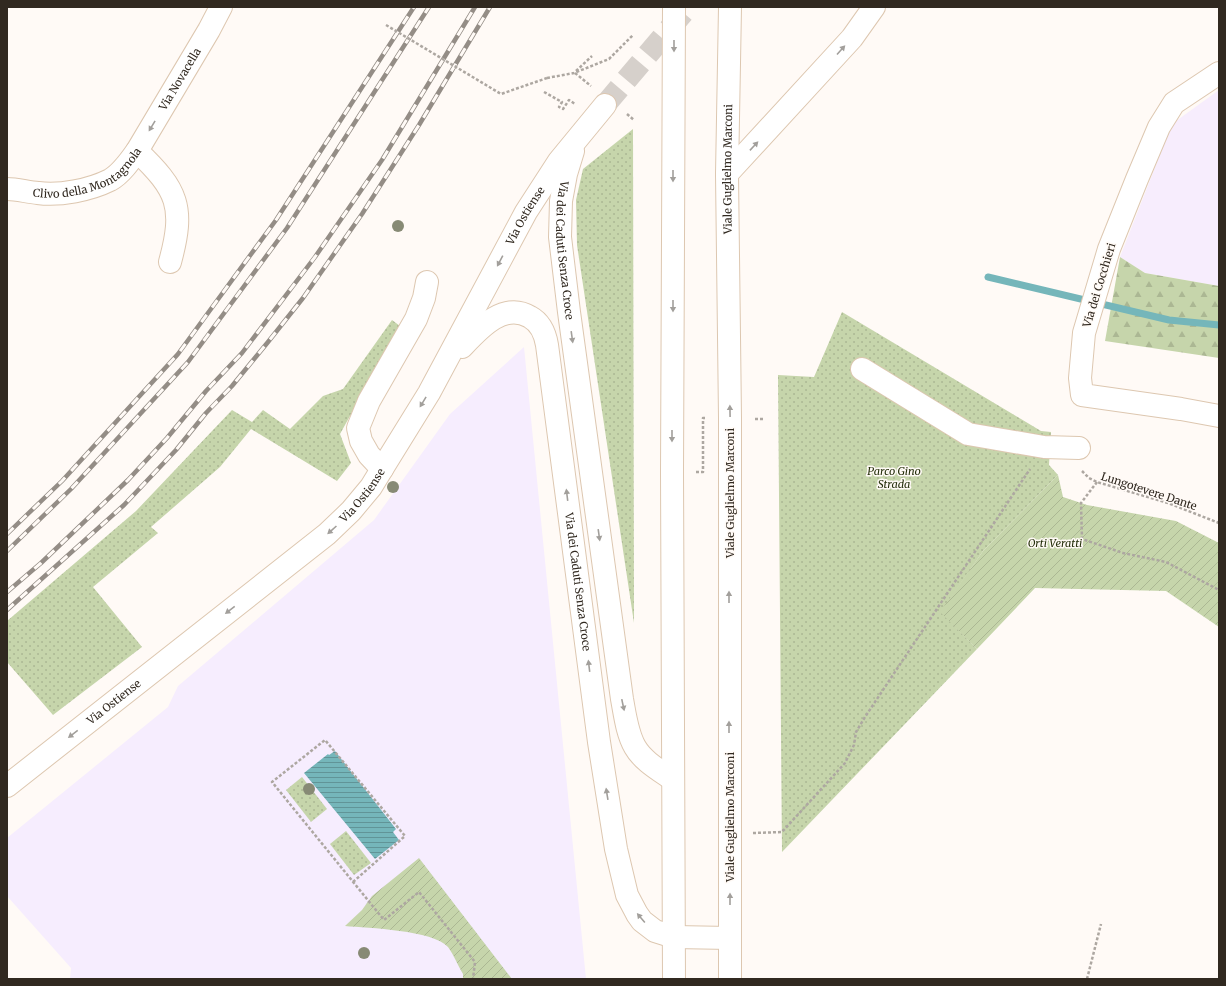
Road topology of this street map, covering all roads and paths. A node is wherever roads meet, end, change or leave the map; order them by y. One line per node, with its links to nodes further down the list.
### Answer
1 (221, 7): 14 (main road, Via Novacella, one-way to 14)
2 (674, 7): 32 (main road, one-way to 32)
3 (730, 7): 15 (main road, Viale Guglielmo Marconi)
4 (874, 7): 15 (main road, one-way to 4)
5 (386, 25): 8 (path, bridge)
6 (633, 35): 8 (path)
7 (592, 56): 8 (path)
8 (574, 73)
9 (1219, 73): 21 (main road, Via dei Cocchieri)
10 (544, 92): 12 (path)
11 (605, 105): 13 (main road, Via Ostiense)
12 (579, 107)
13 (582, 134): 19 (main road, Via Ostiense, one-way to 19); 32 (main road, Via dei Caduti Senza Croce, one-way to 32)
14 (137, 151): 16 (main road, Clivo della Montagnola); 17 (main road, Clivo della Montagnola)
15 (727, 174): 34 (main road, Viale Guglielmo Marconi, one-way to 15)
16 (7, 189)
17 (170, 262)
18 (427, 282): 27 (main road)
19 (443, 368): 27 (main road, Via Ostiense, one-way to 27); 37 (main road, Via dei Caduti Senza Croce, one-way to 19)
20 (862, 369): 25 (main road)
21 (1219, 416)
22 (707, 418): 28 (path)
23 (755, 419): 24 (path)
24 (764, 419)
25 (1044, 447): 26 (main road); 34 (path)
26 (1079, 448): 29 (path, Lungotevere Dante)
27 (382, 469): 33 (main road, Via Ostiense, one-way to 33)
28 (694, 472)
29 (1097, 482): 30 (path, Lungotevere Dante); 31 (path)
30 (1219, 523)
31 (1219, 590)
32 (672, 779): 37 (main road)
33 (7, 786)
34 (730, 834): 38 (main road, Viale Guglielmo Marconi, one-way to 34)
35 (353, 882): 35 (path); 39 (path)
36 (1101, 924): 42 (path)
37 (674, 938): 38 (main road); 40 (main road)
38 (730, 938): 41 (main road, Viale Guglielmo Marconi)
39 (473, 979)
40 (674, 979)
41 (730, 979)
42 (1087, 979)

